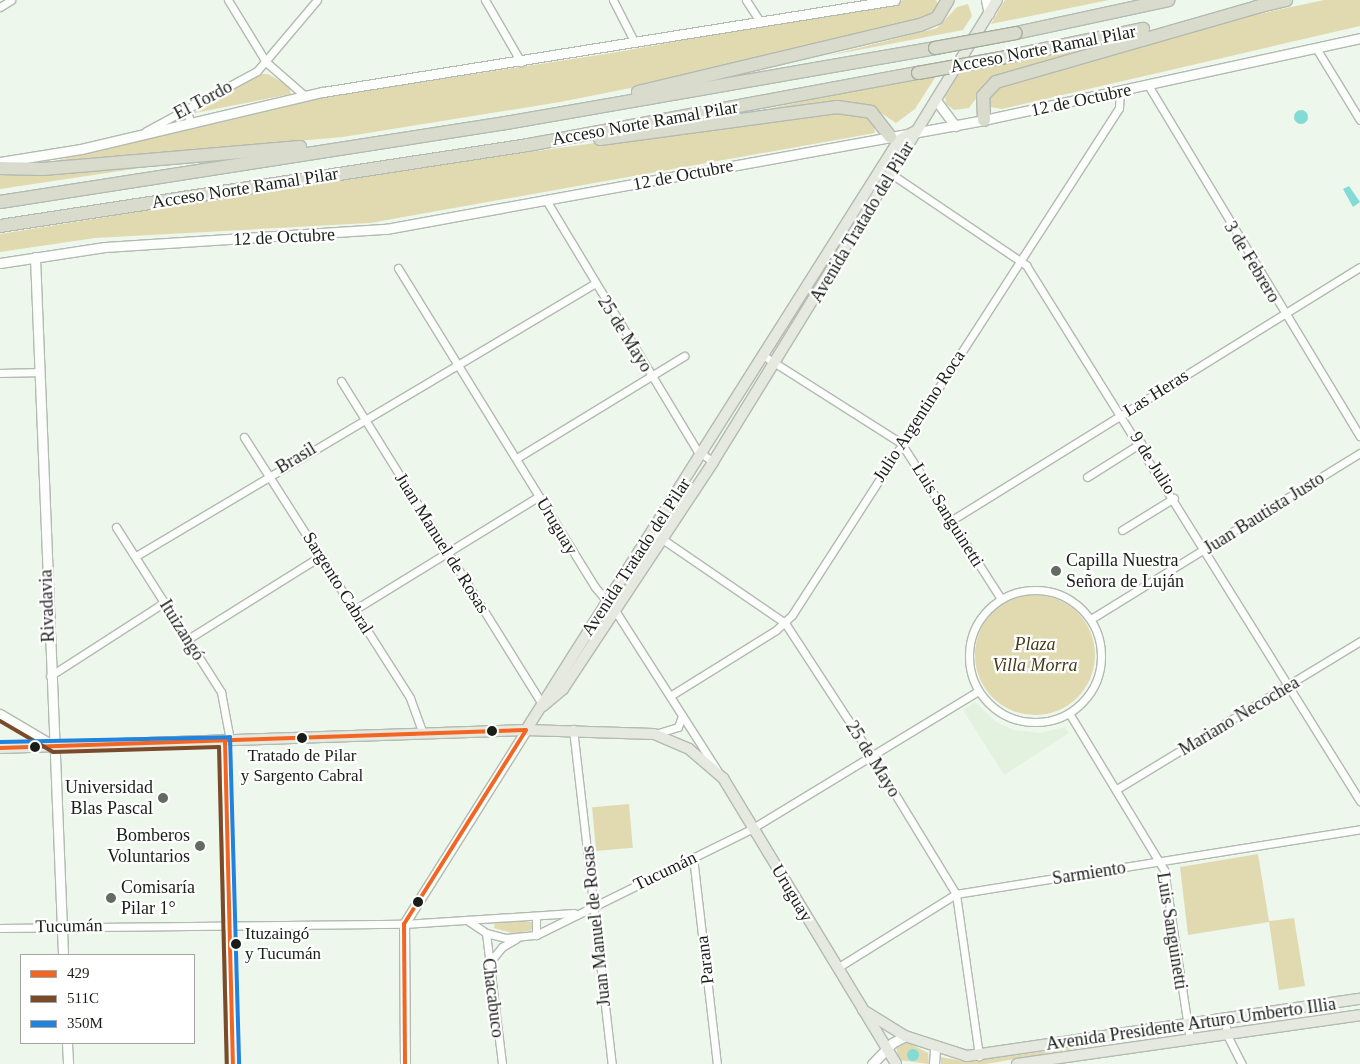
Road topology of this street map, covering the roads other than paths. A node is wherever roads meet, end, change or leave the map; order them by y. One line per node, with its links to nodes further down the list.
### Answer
1 (11, 0): 14 (street)
2 (228, 0): 20 (street)
3 (317, 0): 20 (street)
4 (485, 0): 21 (street)
5 (613, 0): 18 (street)
6 (746, 0): 16 (street)
7 (893, 0): 16 (street)
8 (948, 0): 29 (highway)
9 (986, 0): 15 (street)
10 (997, 0): 15 (main road)
11 (1168, 0): 29 (highway, Acceso Norte Ramal Pilar, bridge)
12 (1286, 0): 13 (highway, Acceso Norte Ramal Pilar)
13 (1264, 5): 27 (highway); 35 (highway, Acceso Norte Ramal Pilar, bridge)
14 (0, 7)
15 (989, 14): 25 (main road)
16 (761, 23): 18 (street)
17 (1360, 38): 19 (street, 12 de Octubre)
18 (636, 43): 21 (street)
19 (1316, 48): 22 (street, 12 de Octubre); 28 (street)
20 (266, 62): 24 (street); 26 (street, El Tordo)
21 (521, 62): 24 (street)
22 (1148, 85): 23 (street, 12 de Octubre); 49 (street, 3 de Febrero)
23 (1120, 91): 27 (street, 12 de Octubre); 44 (street, Julio Argentino Roca)
24 (305, 96): 30 (street)
25 (935, 99): 31 (street); 32 (main road)
26 (186, 108): 30 (street); 33 (street, El Tordo)
27 (984, 120): 31 (street, 12 de Octubre)
28 (1360, 120)
29 (506, 123): 36 (highway, Acceso Norte Ramal Pilar)
30 (191, 124): 33 (street)
31 (955, 126): 32 (street, 12 de Octubre)
32 (914, 132): 34 (street, 12 de Octubre); 39 (main road, Avenida Tratado del Pilar); 51 (main road, Avenida Tratado del Pilar)
33 (139, 136): 37 (street)
34 (890, 136): 35 (highway); 40 (street, 12 de Octubre)
35 (528, 145): 42 (highway, Acceso Norte Ramal Pilar)
36 (352, 146): 38 (highway); 41 (highway, Acceso Norte Ramal Pilar)
37 (0, 162)
38 (0, 168)
39 (893, 175): 44 (street, 9 de Julio); 52 (main road, Avenida Tratado del Pilar)
40 (546, 200): 43 (street, 12 de Octubre); 48 (street, 25 de Mayo)
41 (0, 202)
42 (0, 226)
43 (35, 257): 45 (street, 12 de Octubre); 54 (street, Rivadavia)
44 (1021, 260): 58 (street, 9 de Julio); 62 (street, Julio Argentino Roca)
45 (0, 263)
46 (1360, 267): 49 (street, Las Heras)
47 (398, 268): 53 (street, Uruguay)
48 (594, 284): 53 (street, Brasil); 56 (street, 25 de Mayo)
49 (1284, 314): 58 (street, Las Heras); 60 (street, 3 de Febrero)
50 (684, 356): 56 (street)
51 (764, 356): 52 (street, Luis Sanguinetti); 65 (main road, Avenida Tratado del Pilar)
52 (776, 363): 62 (street, Luis Sanguinetti); 67 (main road, Avenida Tratado del Pilar)
53 (459, 366): 59 (street, Brasil); 66 (street, Uruguay)
54 (40, 372): 55 (street); 90 (street, Rivadavia)
55 (0, 373)
56 (651, 376): 65 (street, 25 de Mayo); 66 (street)
57 (341, 381): 59 (street, Juan Manuel de Rosas)
58 (1122, 414): 63 (street, 9 de Julio); 72 (street, Las Heras)
59 (363, 417): 68 (street, Brasil); 78 (street, Juan Manuel de Rosas)
60 (1360, 436)
61 (244, 437): 68 (street, Sargento Cabral)
62 (901, 443): 72 (street, Luis Sanguinetti); 87 (street, Julio Argentino Roca)
63 (1141, 443): 69 (street); 71 (street, 9 de Julio)
64 (1360, 452): 77 (street, Juan Bautista Justo)
65 (702, 455): 67 (street, 25 de Mayo); 75 (main road, Avenida Tratado del Pilar)
66 (517, 458): 70 (street, Uruguay)
67 (713, 462): 76 (main road, Avenida Tratado del Pilar)
68 (268, 474): 79 (street, Brasil); 80 (street, Sargento Cabral)
69 (1087, 477)
70 (539, 496): 78 (street); 83 (street, Uruguay)
71 (1174, 498): 74 (street); 77 (street, 9 de Julio)
72 (952, 520): 81 (street, Luis Sanguinetti)
73 (116, 527): 79 (street, Ituizangó)
74 (1122, 530)
75 (652, 532): 76 (street, 25 de Mayo); 83 (main road, Avenida Tratado del Pilar)
76 (662, 539): 85 (main road, Avenida Tratado del Pilar); 87 (street, 25 de Mayo)
77 (1206, 549): 86 (street, Juan Bautista Justo); 91 (street, 9 de Julio)
78 (449, 552): 84 (street); 94 (street, Juan Manuel de Rosas)
79 (136, 556): 82 (street, Ituizangó)
80 (321, 556): 84 (street, Sargento Cabral); 88 (street)
81 (1001, 599): 86 (street); 92 (street)
82 (165, 602): 88 (street, Ituizangó); 90 (street)
83 (608, 603): 85 (street, Uruguay); 94 (main road, Avenida Tratado del Pilar)
84 (354, 610): 100 (street, Sargento Cabral)
85 (616, 612): 93 (street, Uruguay); 94 (main road, Avenida Tratado del Pilar)
86 (1091, 619): 95 (street)
87 (785, 623): 93 (street, Julio Argentino Roca); 105 (street, 25 de Mayo)
88 (188, 639): 102 (street, Ituizangó)
89 (1360, 641): 91 (street, Mariano Necochea)
90 (50, 676): 103 (street, Rivadavia)
91 (1290, 685): 107 (street, Mariano Necochea); 108 (street, 9 de Julio)
92 (978, 691): 95 (street); 105 (street)
93 (670, 696): 97 (street, Uruguay)
94 (543, 706): 98 (main road, Avenida Tratado del Pilar)
95 (1069, 712): 107 (street, Luis Sanguinetti)
96 (0, 714): 103 (street)
97 (682, 716): 101 (street); 106 (street, Uruguay)
98 (526, 730): 99 (main road, Uruguay); 100 (main road, Uruguay); 120 (street)
99 (573, 730): 101 (main road, Uruguay); 114 (street, Juan Manuel de Rosas)
100 (423, 734): 102 (main road, Uruguay)
101 (654, 734): 106 (main road, Uruguay)
102 (228, 740): 103 (main road, Uruguay); 119 (street, Ituizangó)
103 (54, 746): 104 (main road, Uruguay); 121 (street, Rivadavia)
104 (0, 748)
105 (873, 758): 109 (street); 113 (street, 25 de Mayo)
106 (723, 778): 109 (main road, Uruguay)
107 (1117, 789): 112 (street, Luis Sanguinetti)
108 (1360, 801)
109 (753, 828): 111 (street, Tucumán); 128 (main road, Uruguay)
110 (1360, 829): 112 (street, Sarmiento)
111 (693, 856): 114 (street, Tucumán); 147 (street, Parana)
112 (1161, 862): 113 (street, Sarmiento); 133 (street, Luis Sanguinetti)
113 (956, 894): 128 (street, Sarmiento); 140 (street, 25 de Mayo)
114 (594, 906): 115 (street, Tucumán); 146 (street, Juan Manuel de Rosas)
115 (576, 913): 116 (street, Tucumán); 124 (street, Tucumán)
116 (536, 917): 117 (street, Tucumán); 124 (street)
117 (496, 918): 118 (street, Tucumán); 123 (street)
118 (468, 920): 120 (street, Tucumán); 123 (street, Tucumán)
119 (230, 924): 120 (street, Tucumán); 121 (street, Tucumán); 143 (street, Ituizangó)
120 (404, 924): 144 (street)
121 (62, 926): 122 (street, Tucumán); 126 (street, Rivadavia)
122 (0, 928)
123 (486, 933): 125 (street, Tucumán); 127 (street, Chacabuco)
124 (536, 935): 125 (street, Tucumán)
125 (517, 939): 127 (street)
126 (63, 954)
127 (489, 964): 145 (street, Chacabuco)
128 (837, 968): 130 (main road, Uruguay)
129 (1360, 999): 132 (main road, Avenida Presidente Arturo Umberto Illia)
130 (860, 1008): 135 (main road, Avenida Presidente Arturo Umberto Illia); 139 (main road)
131 (1360, 1015): 134 (main road, Avenida Presidente Arturo Umberto Illia)
132 (1224, 1020): 133 (main road, Avenida Presidente Arturo Umberto Illia); 134 (street)
133 (1187, 1025): 136 (street, Luis Sanguinetti); 140 (main road, Avenida Presidente Arturo Umberto Illia)
134 (1226, 1035): 136 (main road, Avenida Presidente Arturo Umberto Illia); 152 (street)
135 (905, 1036): 138 (main road, Avenida Presidente Arturo Umberto Illia); 139 (street)
136 (1190, 1040): 141 (main road, Avenida Presidente Arturo Umberto Illia)
137 (67, 1044): 142 (street)
138 (935, 1048): 140 (main road, Avenida Presidente Arturo Umberto Illia); 150 (street)
139 (887, 1049): 148 (street); 149 (main road)
140 (979, 1056)
141 (1069, 1060): 151 (main road, Avenida Presidente Arturo Umberto Illia)
142 (68, 1064)
143 (233, 1064)
144 (405, 1064)
145 (502, 1064)
146 (612, 1064)
147 (717, 1064)
148 (872, 1064)
149 (896, 1064)
150 (934, 1064)
151 (1017, 1064)
152 (1242, 1064)

